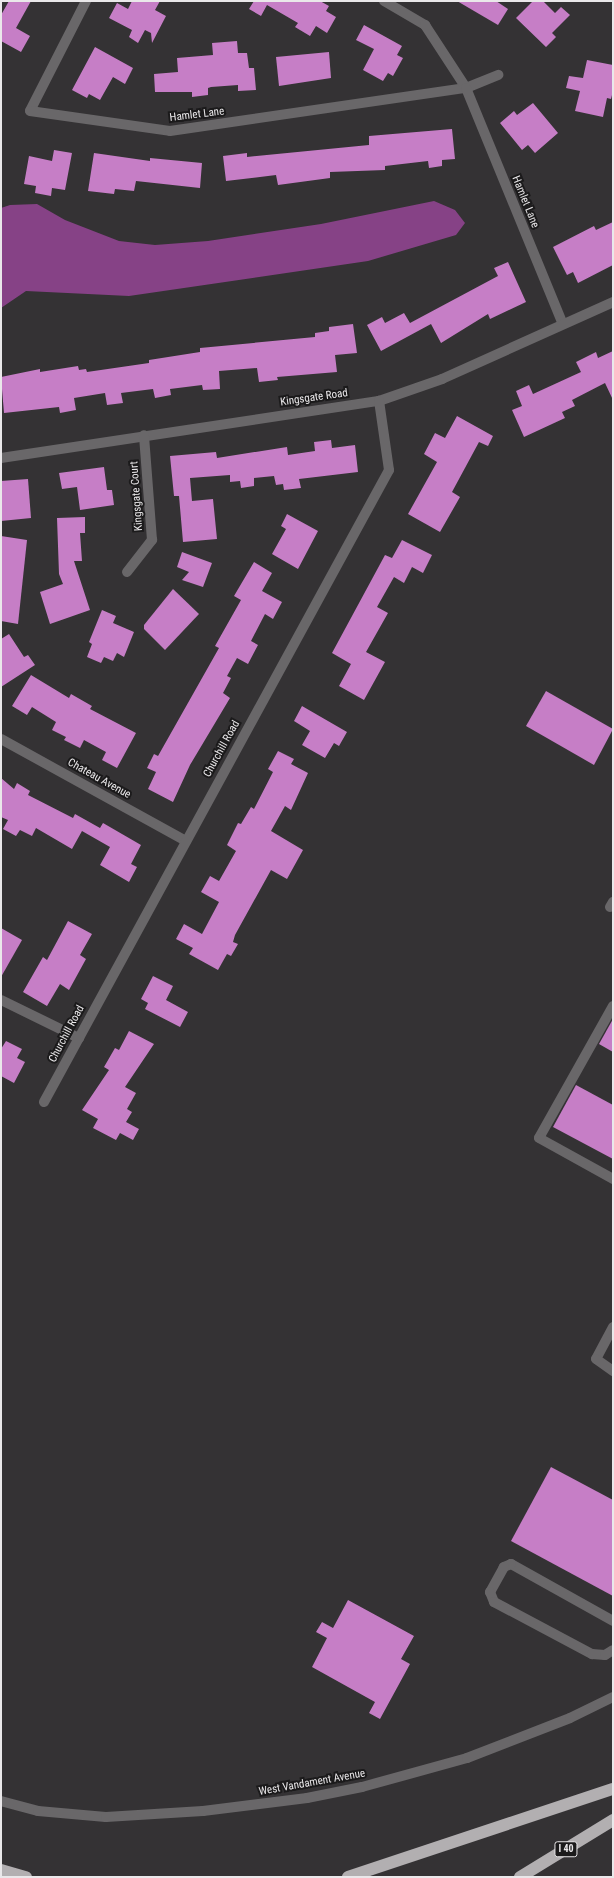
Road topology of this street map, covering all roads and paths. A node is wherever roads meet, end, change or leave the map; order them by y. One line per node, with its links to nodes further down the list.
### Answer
1 (86, 1): 4 (street, Hamlet Lane)
2 (384, 1): 4 (street, Hamlet Lane)
3 (499, 75): 4 (street, Hamlet Lane)
4 (466, 88): 6 (street, Hamlet Lane)
5 (613, 302): 6 (street, Kingsgate Road)
6 (563, 324): 7 (street, Kingsgate Road)
7 (379, 401): 8 (street, Kingsgate Road); 12 (street, Churchill Road)
8 (144, 435): 9 (street, Kingsgate Road); 10 (street, Kingsgate Court)
9 (1, 458)
10 (127, 572)
11 (1, 739): 12 (street, Chateau Avenue)
12 (186, 841): 15 (street, Churchill Road)
13 (1, 1000): 15 (street)
14 (613, 1006): 17 (street)
15 (79, 1038): 16 (street, Churchill Road)
16 (44, 1102)
17 (613, 1179)
18 (613, 1328): 19 (street)
19 (613, 1371)
20 (613, 1621): 21 (street)
21 (613, 1650)
22 (613, 1697): 24 (street, West Vandament Avenue)
23 (613, 1789): 28 (highway)
24 (1, 1801)
25 (613, 1820): 29 (highway, I 40)
26 (1, 1870): 27 (highway)
27 (26, 1877)
28 (348, 1877)
29 (520, 1877)

